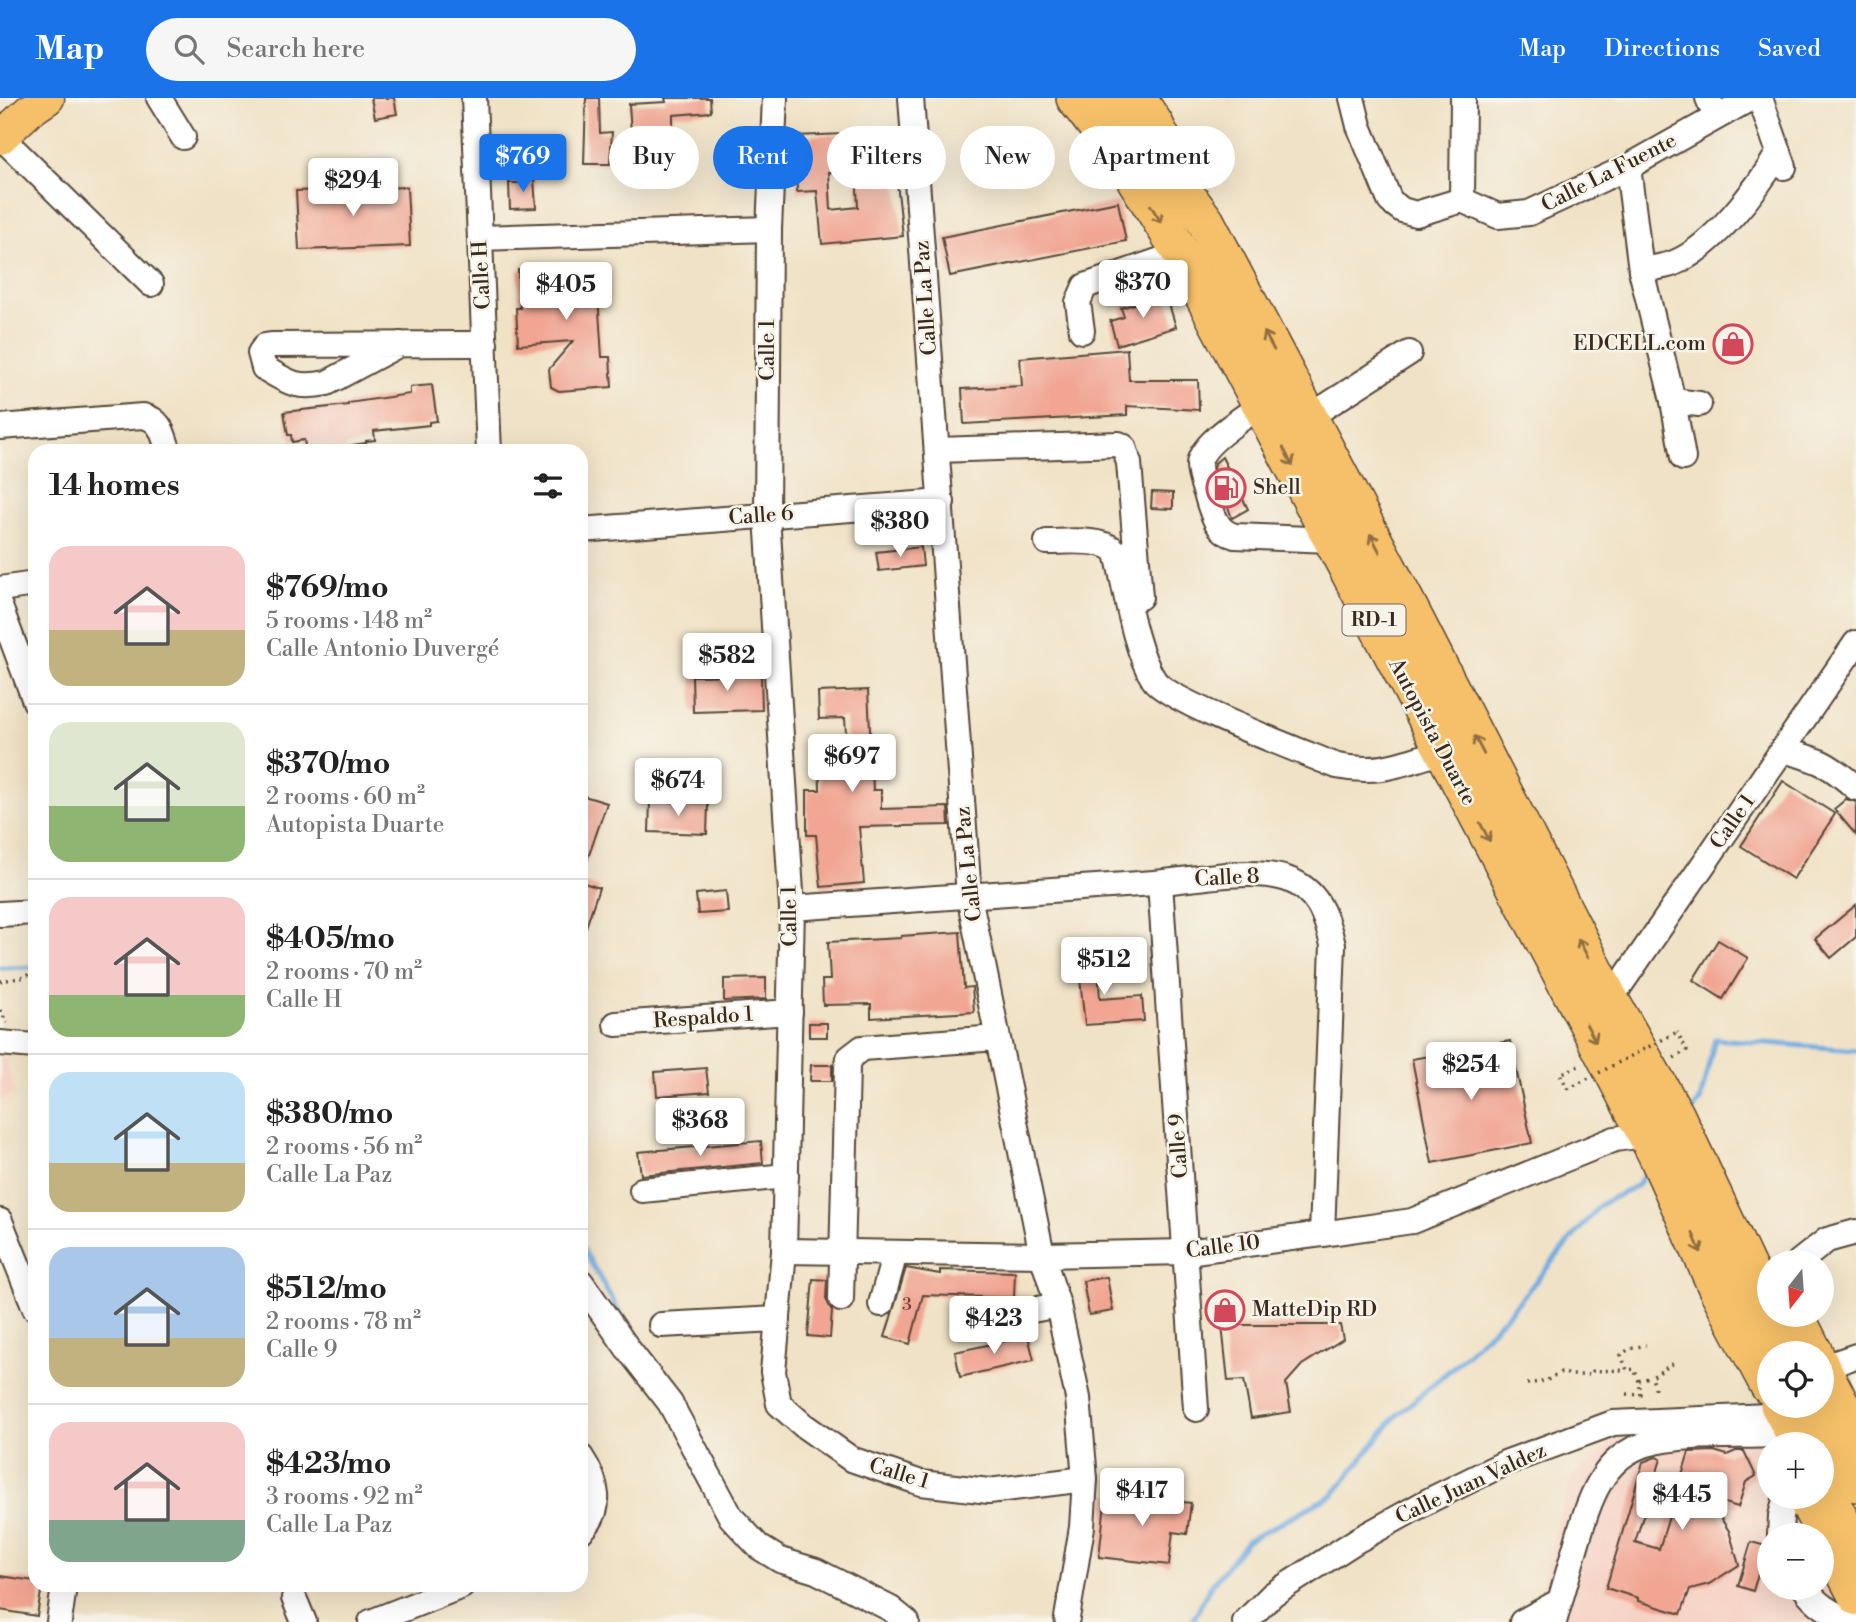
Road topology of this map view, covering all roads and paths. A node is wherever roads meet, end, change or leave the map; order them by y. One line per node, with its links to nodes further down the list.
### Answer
1 (48, 98): 15 (main road)
2 (159, 98): 14 (street)
3 (474, 98): 20 (street, Calle H)
4 (775, 98): 19 (street, Calle 1)
5 (911, 98): 35 (street, Calle La Paz)
6 (1075, 98): 21 (highway, Autopista Duarte / RD-1, one-way to 21)
7 (1115, 98): 18 (highway, Autopista Duarte / RD-1)
8 (1140, 98): 18 (main road, Autopista Duarte)
9 (1352, 98): 17 (street)
10 (1464, 98): 17 (street)
11 (1751, 98): 13 (street, Calle La Fuente)
12 (1760, 98): 22 (street)
13 (1712, 108): 16 (street, Calle La Fuente)
14 (183, 137)
15 (0, 138): 23 (street)
16 (1628, 167): 17 (street, Calle La Fuente); 22 (street)
17 (1462, 200)
18 (1206, 222): 31 (highway, Autopista Duarte / RD-1, one-way to 18)
19 (769, 229): 20 (street); 38 (street, Calle 1)
20 (480, 238): 26 (street, Calle H)
21 (1181, 253): 24 (street); 30 (highway, Autopista Duarte / RD-1)
22 (1641, 270): 28 (street)
23 (151, 284)
24 (1082, 331)
25 (400, 344): 25 (street); 26 (street)
26 (485, 344): 34 (street, Calle H)
27 (1409, 353): 31 (street)
28 (1673, 401): 29 (street); 36 (street)
29 (1699, 404)
30 (1261, 405): 40 (highway, Autopista Duarte / RD-1, one-way to 40); 40 (street)
31 (1309, 417): 58 (highway, Autopista Duarte / RD-1, one-way to 31)
32 (0, 428): 33 (street)
33 (166, 444)
34 (489, 444)
35 (938, 450): 37 (street, Calle La Paz); 46 (street)
36 (1684, 457)
37 (942, 502): 38 (street, Calle 6); 52 (street, Calle La Paz)
38 (767, 516): 39 (street, Calle 6); 53 (street, Calle 1)
39 (588, 529)
40 (1331, 540): 49 (highway, Autopista Duarte / RD-1)
41 (1047, 542): 46 (street)
42 (28, 585): 43 (street)
43 (0, 589)
44 (0, 607): 47 (street)
45 (1856, 643): 48 (street, Calle 1)
46 (1145, 664): 49 (street)
47 (28, 682)
48 (1783, 750): 50 (street); 58 (street, Calle 1)
49 (1443, 751): 66 (highway, Autopista Duarte / RD-1, one-way to 66)
50 (1856, 788)
51 (1160, 883): 52 (street, Calle 8); 73 (street, Calle 8); 77 (street, Calle 9)
52 (969, 896): 53 (street, Calle 8); 61 (street, Calle La Paz)
53 (792, 908): 59 (street, Calle 1)
54 (28, 912): 55 (street)
55 (0, 914)
56 (28, 975): 57 (path)
57 (0, 981)
58 (1610, 1000): 69 (highway, Autopista Duarte / RD-1)
59 (790, 1012): 60 (street, Respaldo 1); 67 (street, Calle 1)
60 (616, 1024)
61 (998, 1038): 76 (street); 79 (street, Calle La Paz)
62 (0, 1043): 63 (street)
63 (28, 1045)
64 (1687, 1050): 65 (path, bridge)
65 (1560, 1074)
66 (1650, 1144): 69 (highway, RD-1); 73 (street, Calle 10)
67 (786, 1176): 68 (street); 75 (street, Calle 1)
68 (642, 1190)
69 (1692, 1190): 71 (highway, RD-1); 103 (highway, RD-1, one-way to 103)
70 (0, 1221): 82 (street)
71 (1730, 1228): 80 (main road); 81 (highway, RD-1)
72 (1856, 1232): 74 (street)
73 (1322, 1234): 77 (street, Calle 10)
74 (1814, 1250)
75 (784, 1251): 76 (street, Calle 10); 87 (street, Calle 1)
76 (843, 1252): 78 (street, Calle 10); 84 (street)
77 (1186, 1252): 79 (street, Calle 10); 101 (street, Calle 9)
78 (895, 1253): 79 (street, Calle 10); 85 (street)
79 (1042, 1255): 86 (street, Calle La Paz)
80 (1757, 1266)
81 (1757, 1288)
82 (28, 1291)
83 (588, 1292): 122 (street)
84 (841, 1299)
85 (881, 1304)
86 (1058, 1305): 88 (street); 106 (street, Calle La Paz)
87 (778, 1319): 89 (street); 106 (street, Calle 1)
88 (981, 1320)
89 (661, 1325)
90 (1646, 1345): 94 (path)
91 (1856, 1356): 92 (street)
92 (1834, 1359)
93 (1674, 1363): 95 (path)
94 (1627, 1370): 96 (path); 97 (path)
95 (1652, 1377): 96 (path); 99 (path)
96 (1639, 1381): 100 (path)
97 (1527, 1384)
98 (1834, 1386): 104 (main road)
99 (1655, 1389)
100 (1627, 1394)
101 (1196, 1409)
102 (1823, 1418): 107 (highway)
103 (1778, 1422): 117 (street); 123 (street, Calle Juan Valdez)
104 (1856, 1429)
105 (588, 1467): 110 (street)
106 (1085, 1479): 118 (street, Calle La Paz)
107 (1856, 1483)
108 (1834, 1508): 111 (highway)
109 (1809, 1509): 115 (main road)
110 (588, 1523)
111 (1856, 1550)
112 (63, 1592): 119 (street)
113 (438, 1592): 121 (street)
114 (294, 1598): 120 (street)
115 (1856, 1599)
116 (1813, 1600): 125 (street)
117 (1557, 1612): 124 (street)
118 (1067, 1618)
119 (59, 1622)
120 (304, 1622)
121 (371, 1622)
122 (907, 1622)
123 (1245, 1622)
124 (1522, 1622)
125 (1851, 1622)

